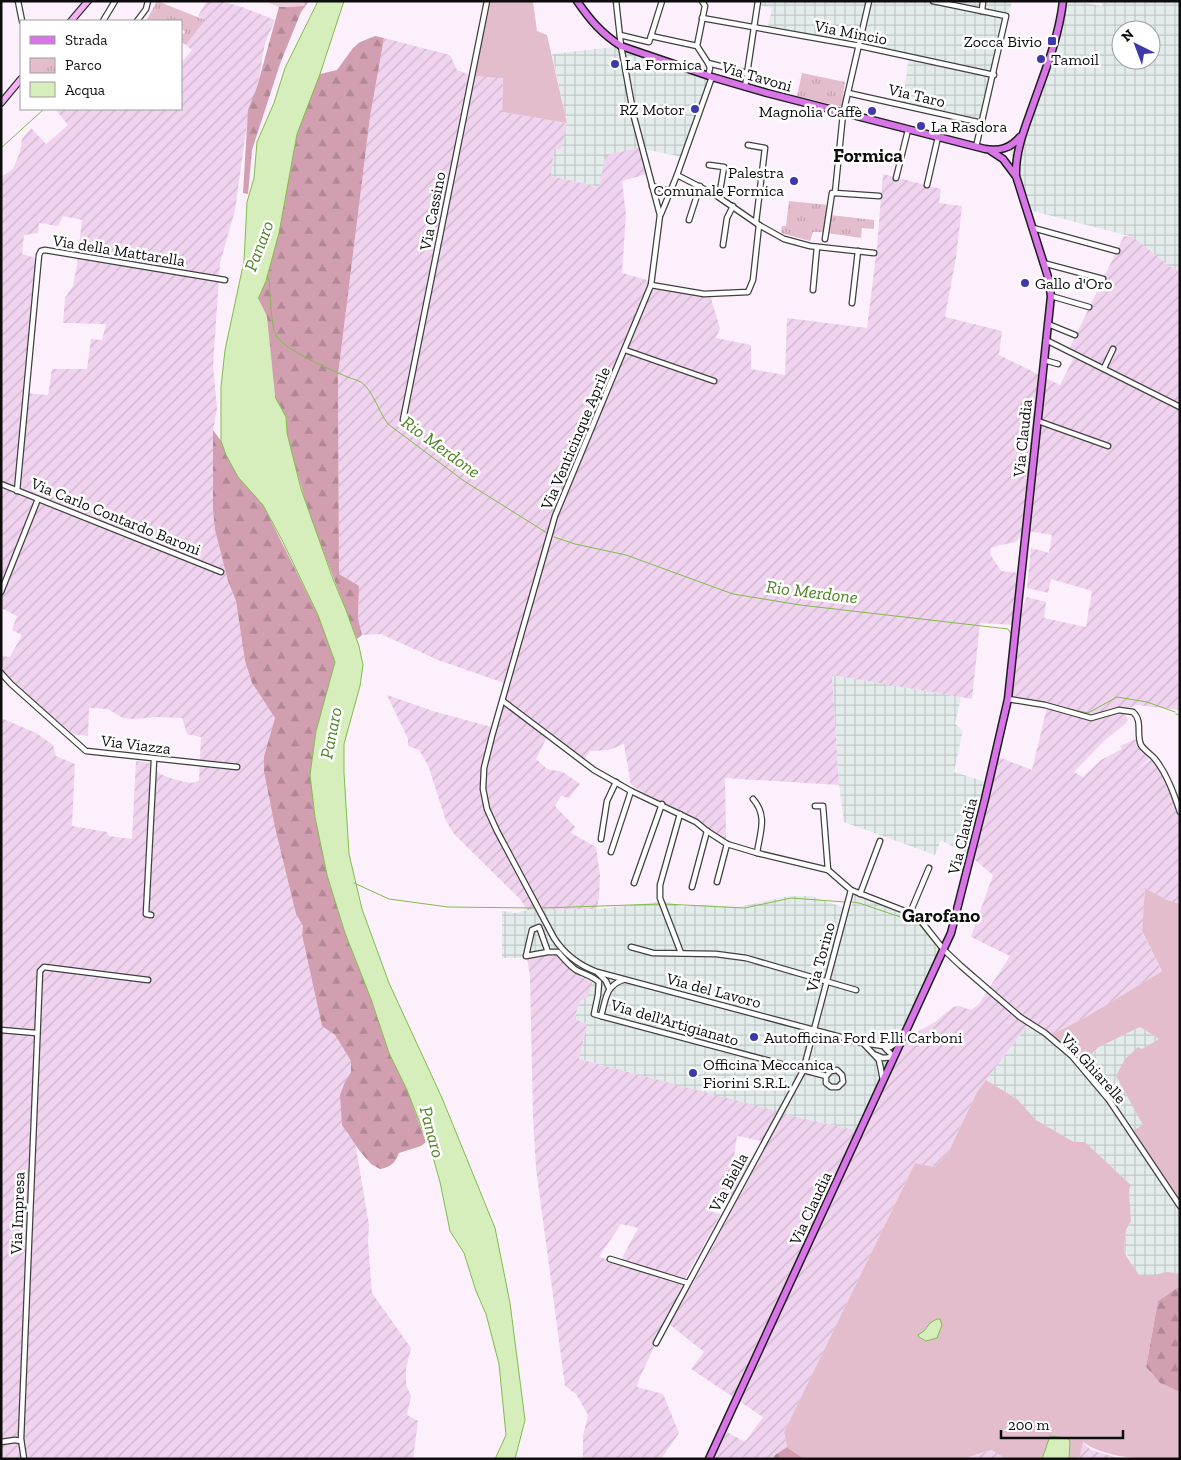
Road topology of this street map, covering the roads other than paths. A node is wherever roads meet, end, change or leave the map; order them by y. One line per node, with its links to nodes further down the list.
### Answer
1 (18, 1): 17 (street)
2 (88, 1): 18 (main road)
3 (115, 1): 19 (street)
4 (148, 1): 20 (street)
5 (487, 1): 85 (street, Via Cassino)
6 (577, 1): 24 (main road, Via Tavoni)
7 (616, 1): 22 (street, Via Venticinque Aprile)
8 (662, 1): 23 (street)
9 (702, 1): 16 (street)
10 (758, 1): 21 (street)
11 (869, 1): 26 (street)
12 (933, 1): 15 (street)
13 (984, 1): 15 (street)
14 (1063, 1): 38 (main road, Via Claudia)
15 (982, 11): 29 (street)
16 (702, 18): 21 (street, Via Mincio); 25 (street)
17 (22, 20)
18 (73, 20)
19 (104, 20)
20 (138, 20)
21 (754, 28): 26 (street, Via Mincio); 28 (street)
22 (620, 35): 23 (street); 24 (street, Via Venticinque Aprile)
23 (651, 36): 25 (street)
24 (621, 46): 30 (main road, Via Tavoni); 49 (street, Via Venticinque Aprile)
25 (697, 46): 27 (street)
26 (860, 46): 29 (street, Via Mincio); 33 (street)
27 (708, 62): 28 (street); 30 (street)
28 (747, 73): 32 (street)
29 (994, 75): 36 (street)
30 (710, 77): 32 (main road, Via Tavoni); 46 (street)
31 (20, 80): 34 (main road)
32 (745, 87): 35 (main road, Via Tavoni)
33 (848, 93): 35 (street); 36 (street, Via Taro)
34 (1, 103)
35 (843, 114): 37 (main road, Via Tavoni); 52 (street)
36 (982, 123): 41 (street)
37 (908, 130): 39 (main road, Via Tavoni); 47 (street)
38 (1024, 130): 42 (main road, Via Claudia); 45 (main road, Via Claudia)
39 (938, 137): 41 (main road, Via Tavoni); 48 (street)
40 (748, 144): 58 (street)
41 (976, 147): 43 (main road, Via Tavoni)
42 (1008, 148): 43 (main road, Via Tavoni); 45 (main road, Via Claudia)
43 (985, 149): 45 (main road)
44 (709, 165): 54 (street)
45 (1013, 165): 59 (main road, Via Claudia)
46 (677, 175): 50 (street); 51 (street)
47 (896, 178)
48 (927, 185)
49 (652, 186): 51 (street); 56 (street, Via Venticinque Aprile)
50 (700, 186): 54 (street); 57 (street)
51 (670, 191): 56 (street)
52 (835, 193): 53 (street); 60 (street)
53 (879, 196)
54 (719, 197): 55 (street)
55 (733, 206): 58 (street); 61 (street)
56 (660, 215): 69 (street, Via Venticinque Aprile)
57 (689, 220)
58 (758, 224): 62 (street); 69 (street)
59 (1033, 228): 63 (street); 66 (main road, Via Claudia)
60 (825, 239)
61 (723, 245)
62 (818, 246): 64 (street); 70 (street)
63 (1117, 250)
64 (858, 251): 65 (street); 72 (street)
65 (874, 253)
66 (1043, 263): 67 (street); 71 (main road, Via Claudia)
67 (1103, 279)
68 (225, 280): 88 (street, Via della Mattarella)
69 (652, 285): 78 (street, Via Venticinque Aprile)
70 (813, 290)
71 (1052, 296): 73 (street); 74 (main road, Via Claudia)
72 (852, 303)
73 (1089, 307)
74 (1048, 324): 75 (street); 76 (main road, Via Claudia)
75 (1075, 335)
76 (1046, 340): 79 (main road, Via Claudia); 81 (street)
77 (1113, 349): 81 (street)
78 (625, 350): 82 (street); 94 (street, Via Venticinque Aprile)
79 (1044, 360): 80 (street); 84 (main road, Via Claudia)
80 (1058, 364)
81 (1104, 368): 83 (street)
82 (714, 381)
83 (1180, 407)
84 (1038, 421): 86 (street); 93 (main road, Via Claudia)
85 (405, 425)
86 (1108, 446)
87 (1, 484): 88 (street, Via Carlo Contardo Baroni)
88 (17, 491): 89 (street, Via Carlo Contardo Baroni)
89 (38, 499): 90 (street, Via Carlo Contardo Baroni); 91 (street)
90 (221, 572)
91 (1, 592)
92 (1, 674): 95 (street, Via Viazza)
93 (1008, 698): 102 (street); 120 (main road, Via Claudia)
94 (503, 701): 97 (street); 121 (street, Via Venticinque Aprile)
95 (154, 760): 96 (street, Via Viazza); 118 (street)
96 (237, 768)
97 (616, 782): 98 (street); 105 (street)
98 (631, 791): 100 (street); 108 (street)
99 (753, 799): 109 (street)
100 (662, 804): 103 (street); 113 (street)
101 (815, 806): 111 (street)
102 (1180, 812)
103 (680, 814): 104 (street); 123 (street)
104 (707, 831): 107 (street); 114 (street)
105 (601, 839)
106 (880, 841): 116 (street)
107 (727, 844): 109 (street); 112 (street)
108 (611, 852)
109 (757, 853): 111 (street)
110 (929, 868): 117 (street)
111 (828, 870): 115 (street)
112 (717, 882)
113 (634, 883)
114 (692, 887)
115 (851, 890): 116 (street); 127 (street, Via Torino)
116 (860, 894): 117 (street)
117 (910, 913): 120 (street)
118 (151, 915)
119 (631, 947): 123 (street)
120 (944, 950): 134 (main road, Via Claudia); 142 (street, Via Ghiarelle)
121 (563, 951): 124 (street, Via del Lavoro)
122 (548, 952): 122 (street); 130 (street)
123 (681, 953): 127 (street)
124 (597, 972): 126 (street, Via del Lavoro); 128 (street, Via dell'Artigianato)
125 (148, 980): 133 (street, Via Impresa)
126 (624, 980): 128 (street, Via dell'Artigianato); 131 (street, Via del Lavoro)
127 (826, 982): 129 (street); 131 (street, Via Torino)
128 (609, 988): 130 (street, Via dell'Artigianato)
129 (856, 990)
130 (601, 1016): 139 (street, Via dell'Artigianato)
131 (813, 1029): 135 (street, Via del Lavoro); 139 (street, Via Biella)
132 (1, 1030): 133 (street)
133 (36, 1033): 146 (street, Via Impresa)
134 (903, 1040): 136 (street); 138 (main road, Via Claudia)
135 (863, 1043): 136 (street, Via del Lavoro); 137 (street)
136 (882, 1047): 138 (street)
137 (875, 1054): 138 (street); 141 (street)
138 (894, 1057): 141 (main road, Via Claudia)
139 (803, 1071): 140 (street, Via dell'Artigianato); 144 (street, Via Biella)
140 (826, 1076): 140 (street, Via dell'Artigianato)
141 (883, 1082): 149 (main road, Via Claudia)
142 (1180, 1206)
143 (610, 1259): 144 (street)
144 (688, 1283): 145 (street, Via Biella)
145 (656, 1343)
146 (21, 1441): 147 (street); 148 (street, Via Impresa)
147 (1, 1442)
148 (24, 1459)
149 (709, 1459)

